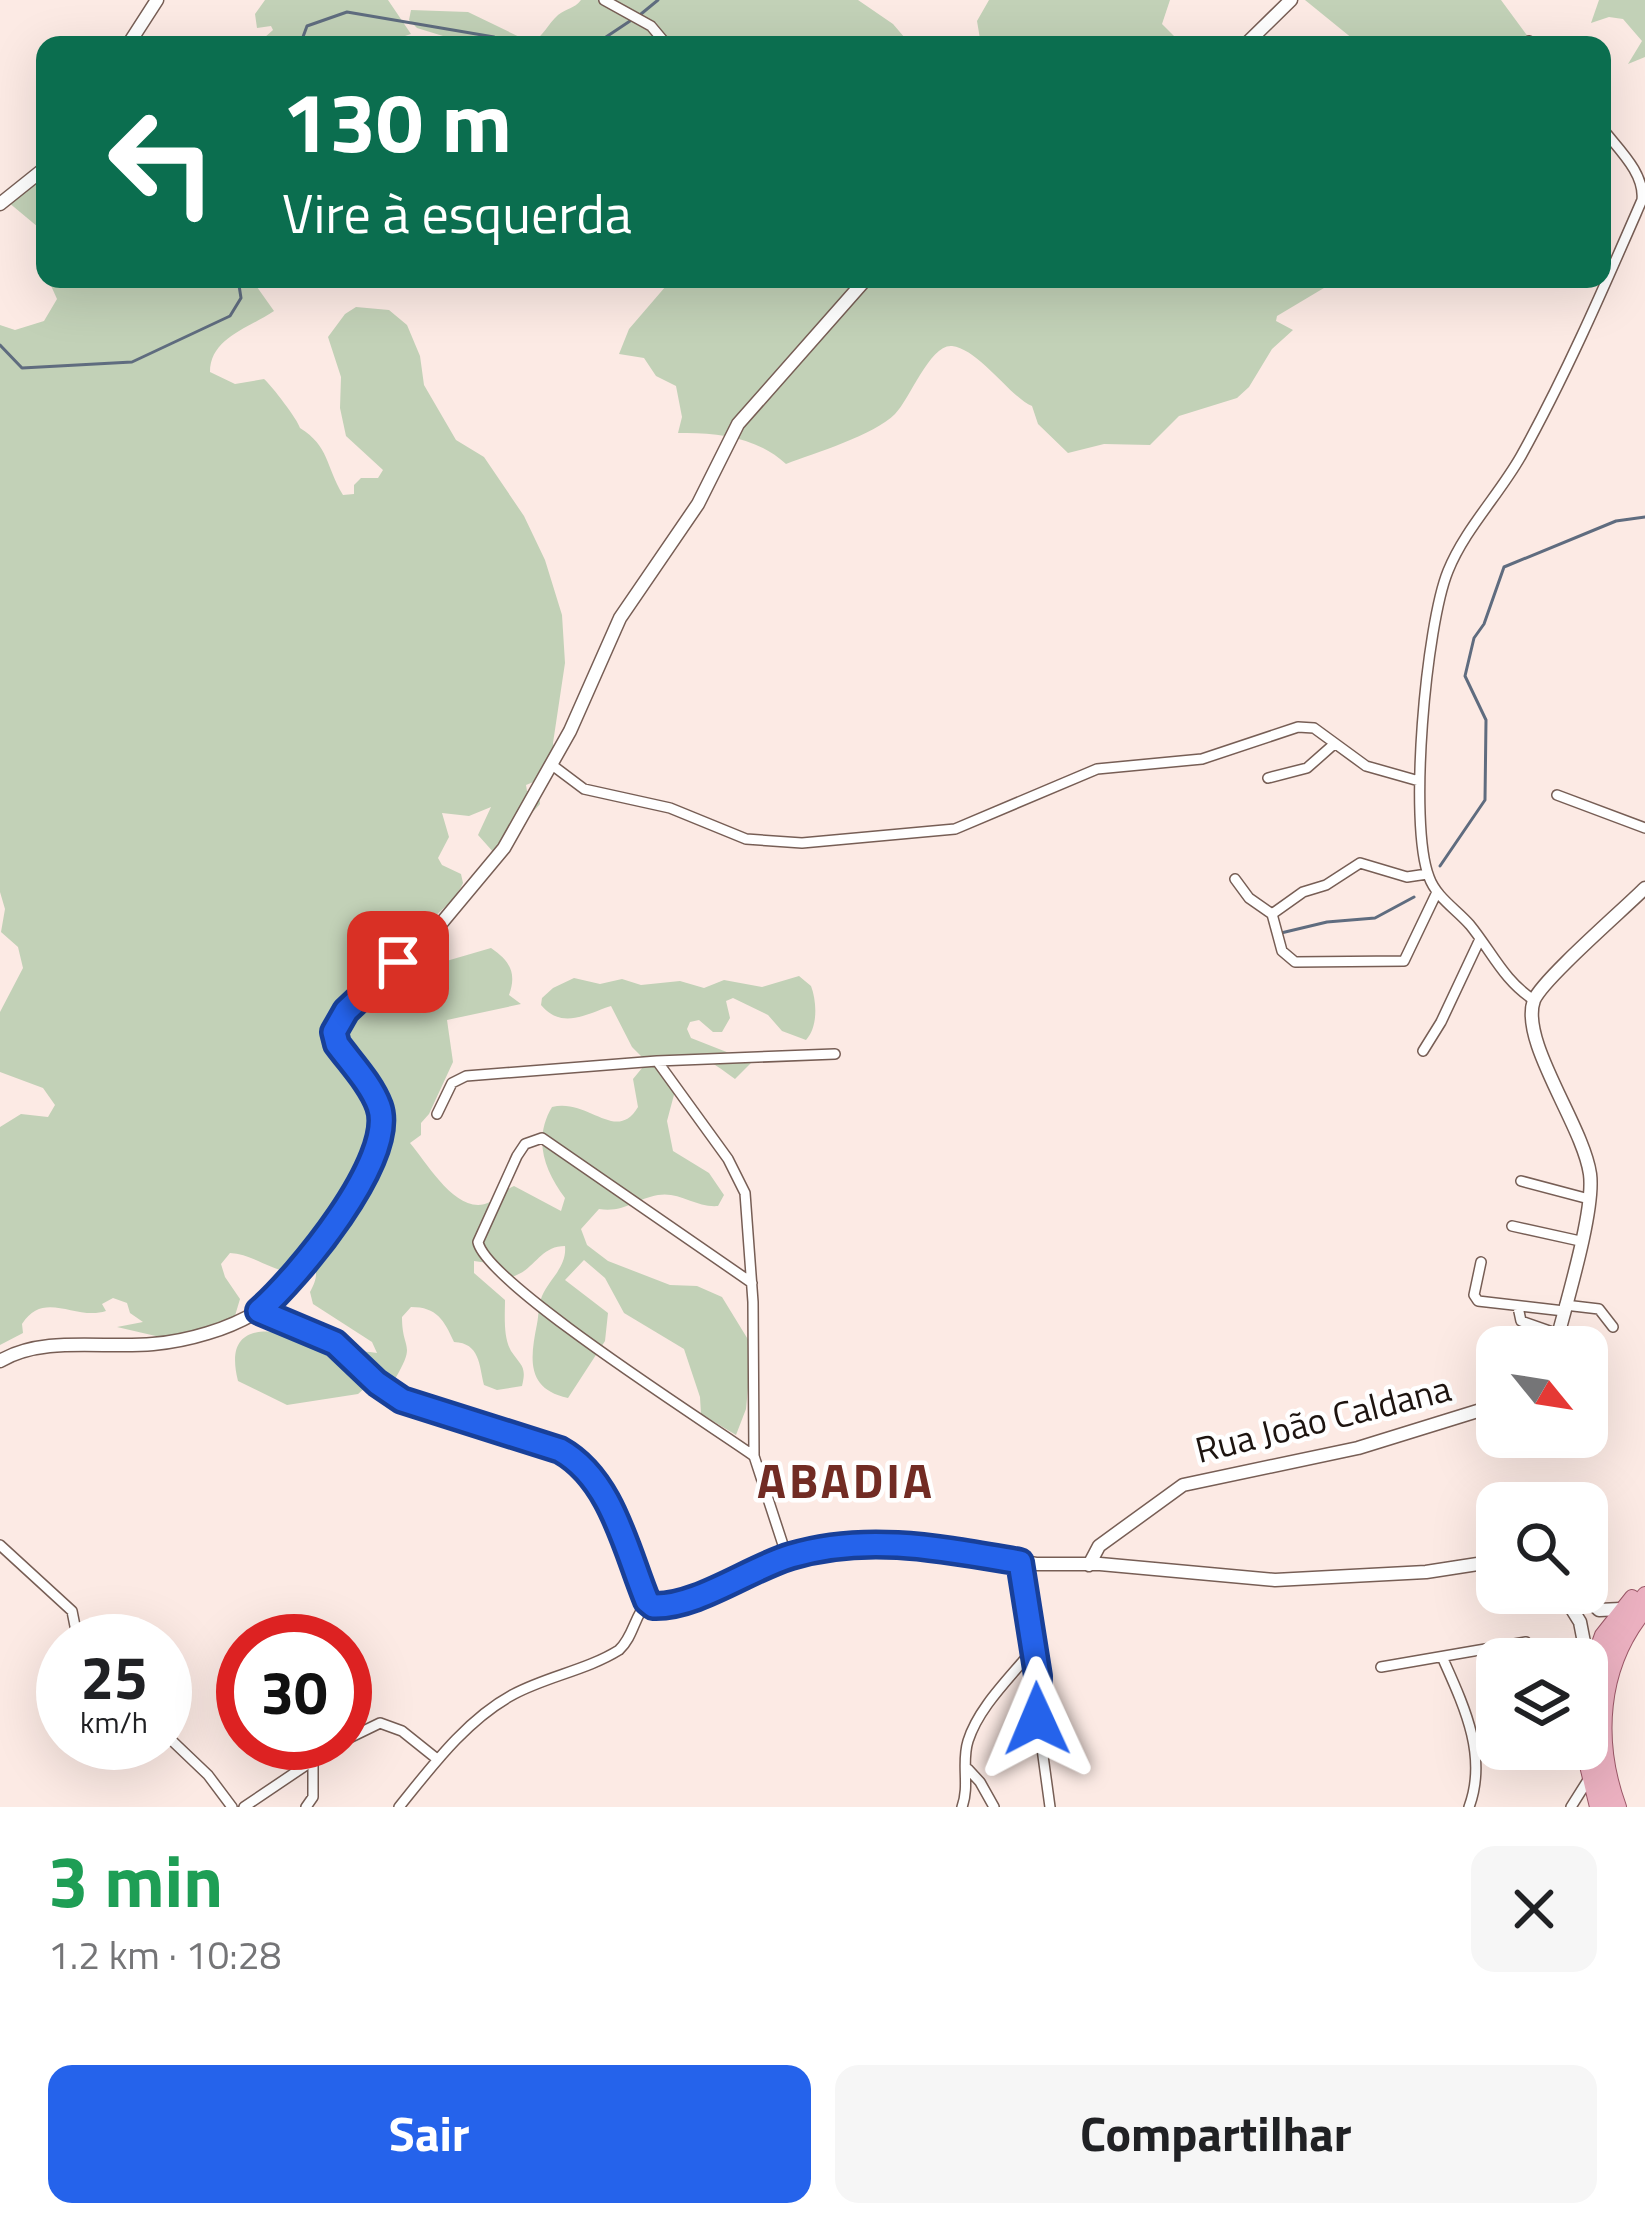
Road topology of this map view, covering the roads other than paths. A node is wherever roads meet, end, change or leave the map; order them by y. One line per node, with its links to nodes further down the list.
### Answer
1 (157, 0): 4 (street)
2 (604, 0): 5 (street)
3 (1291, 0): 6 (street)
4 (134, 36)
5 (659, 36)
6 (1254, 36)
7 (1611, 140): 10 (street)
8 (36, 175): 9 (street)
9 (0, 203)
10 (1611, 271)
11 (858, 288): 14 (street)
12 (1603, 288): 16 (street)
13 (1333, 745): 14 (street); 15 (street); 16 (street)
14 (552, 766): 38 (street)
15 (1268, 778)
16 (1419, 782): 19 (street)
17 (1557, 795): 18 (street)
18 (1645, 827)
19 (1427, 874): 22 (street); 23 (street)
20 (1235, 879): 23 (street)
21 (1645, 888): 25 (street)
22 (1437, 892): 23 (street); 24 (street)
23 (1272, 914)
24 (1480, 939): 25 (street); 26 (street)
25 (1534, 1000): 31 (street)
26 (1423, 1051)
27 (835, 1054): 28 (street)
28 (657, 1061): 29 (street); 35 (street)
29 (437, 1114)
30 (1521, 1181): 31 (street)
31 (1589, 1199): 33 (street)
32 (1512, 1226): 33 (street)
33 (1580, 1241): 37 (street)
34 (1481, 1262): 36 (street)
35 (752, 1283): 44 (street); 45 (street)
36 (1518, 1307): 37 (street); 39 (street)
37 (1564, 1308): 40 (street); 41 (street)
38 (259, 1311): 42 (street); 53 (street)
39 (1530, 1326)
40 (1560, 1326)
41 (1613, 1327)
42 (0, 1361)
43 (1476, 1411): 50 (street, Rua João Caldana)
44 (753, 1426): 45 (street); 46 (street)
45 (729, 1439): 46 (street)
46 (754, 1456): 48 (street)
47 (0, 1545): 57 (street)
48 (787, 1557): 49 (street); 53 (street)
49 (1020, 1562): 50 (street); 59 (street)
50 (1094, 1564): 51 (street)
51 (1476, 1564)
52 (1645, 1590): 54 (main road); 81 (main road)
53 (647, 1601): 65 (street)
54 (1621, 1609): 55 (street); 58 (main road)
55 (1608, 1610)
56 (1645, 1612): 82 (main road)
57 (73, 1614)
58 (1601, 1638)
59 (1034, 1648): 66 (street); 77 (street)
60 (1476, 1652): 61 (street)
61 (1443, 1659): 62 (street); 78 (street)
62 (1381, 1667)
63 (372, 1727): 65 (street)
64 (192, 1758): 71 (street)
65 (437, 1759): 74 (street)
66 (968, 1769): 75 (street); 76 (street)
67 (296, 1770): 72 (street)
68 (314, 1770): 73 (street)
69 (1586, 1770): 70 (main road)
70 (1588, 1780): 79 (street); 80 (main road)
71 (232, 1807)
72 (244, 1807)
73 (306, 1807)
74 (399, 1807)
75 (962, 1807)
76 (994, 1807)
77 (1049, 1807)
78 (1469, 1807)
79 (1571, 1807)
80 (1597, 1807)
81 (1610, 1807)
82 (1619, 1807)

